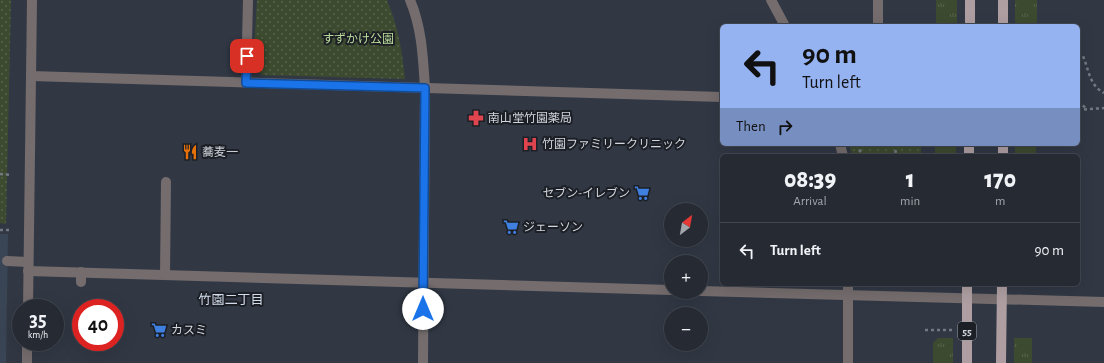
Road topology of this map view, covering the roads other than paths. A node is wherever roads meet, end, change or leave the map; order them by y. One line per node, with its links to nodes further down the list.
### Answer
1 (32, 0): 12 (street)
2 (248, 0): 13 (street)
3 (410, 0): 14 (street)
4 (771, 0): 8 (street)
5 (878, 0): 9 (street)
6 (970, 0): 10 (main road)
7 (1003, 0): 11 (main road)
8 (784, 24)
9 (878, 24)
10 (970, 24)
11 (1003, 24)
12 (31, 76): 13 (street); 18 (street)
13 (246, 83): 14 (street)
14 (425, 88): 15 (street); 20 (street)
15 (720, 97)
16 (166, 182): 19 (street)
17 (7, 261): 18 (street)
18 (28, 266): 19 (street); 28 (street)
19 (165, 275): 20 (street)
20 (423, 283): 24 (street); 33 (street)
21 (848, 286): 26 (street)
22 (967, 286): 27 (main road, 55)
23 (1002, 286): 29 (main road)
24 (664, 290)
25 (708, 291): 26 (street)
26 (848, 295): 27 (street); 34 (street)
27 (967, 298): 29 (street); 35 (main road, 55)
28 (28, 299)
29 (1002, 299): 30 (street); 36 (main road)
30 (1104, 302)
31 (27, 351): 32 (street)
32 (27, 363)
33 (423, 363)
34 (848, 363)
35 (967, 363)
36 (1001, 363)

